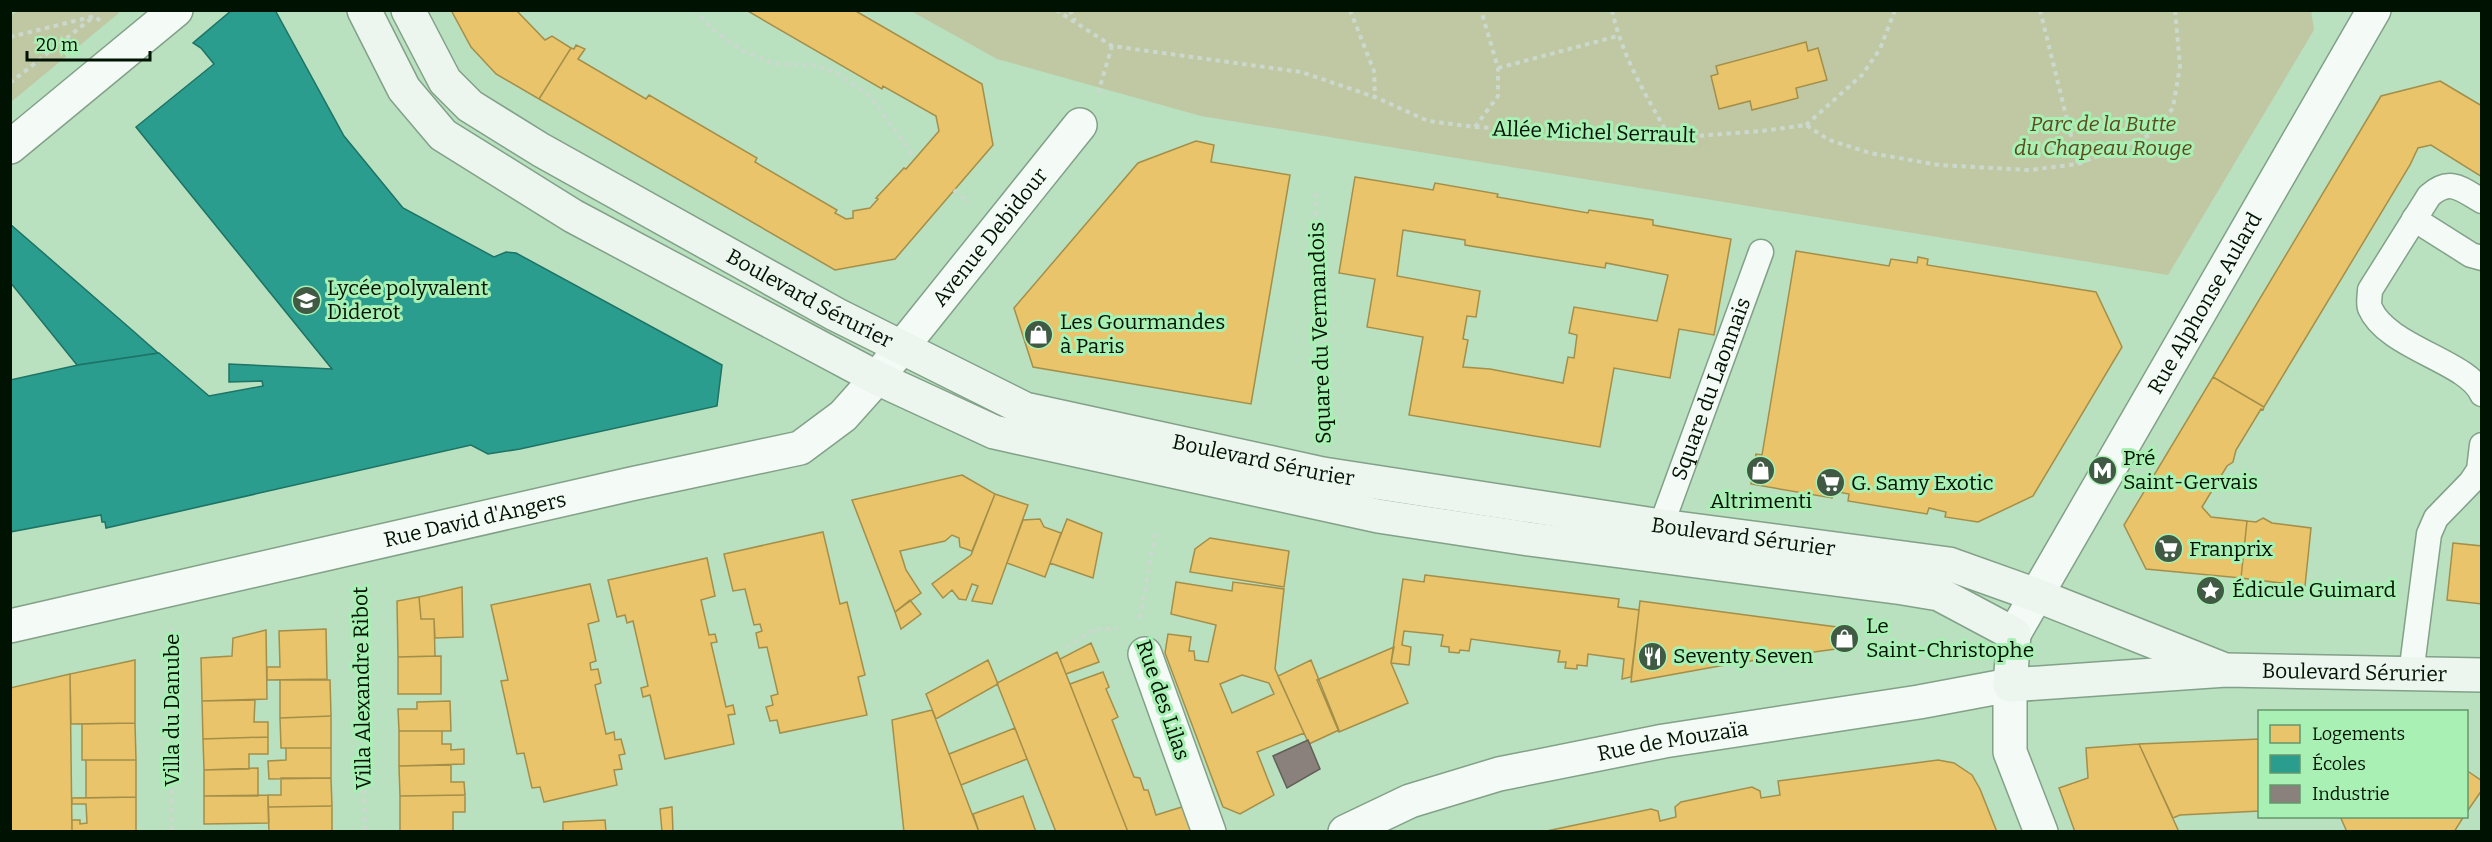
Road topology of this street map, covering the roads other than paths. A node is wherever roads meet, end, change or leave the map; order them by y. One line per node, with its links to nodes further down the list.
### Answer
1 (176, 10): 6 (street)
2 (364, 10): 12 (street, Boulevard Sérurier)
3 (408, 10): 11 (street, Boulevard Sérurier)
4 (2374, 10): 16 (street, Rue Alphonse Aulard)
5 (1080, 125): 11 (street, Avenue Debidour)
6 (10, 147)
7 (2481, 201): 8 (lane)
8 (2414, 219): 10 (lane); 13 (lane)
9 (1761, 252): 15 (lane, Square du Laonnais)
10 (2481, 258)
11 (901, 349): 12 (street, Rue David d'Angers); 15 (street, Boulevard Sérurier)
12 (877, 378): 17 (street, Rue David d'Angers); 18 (street, Boulevard Sérurier)
13 (2481, 394)
14 (2481, 445): 21 (lane)
15 (1661, 526): 16 (street, Boulevard Sérurier)
16 (2036, 595): 18 (street, Rue Alphonse Aulard); 20 (street, Boulevard Sérurier)
17 (10, 626)
18 (2014, 634): 23 (street)
19 (1145, 654): 24 (street, Rue des Lilas)
20 (2226, 670): 21 (street, Boulevard Sérurier); 23 (street, Boulevard Sérurier)
21 (2411, 674): 22 (street, Boulevard Sérurier)
22 (2481, 675)
23 (2010, 685): 25 (street, Rue de Mouzaïa); 26 (street)
24 (1209, 831)
25 (1345, 831)
26 (2041, 831)

